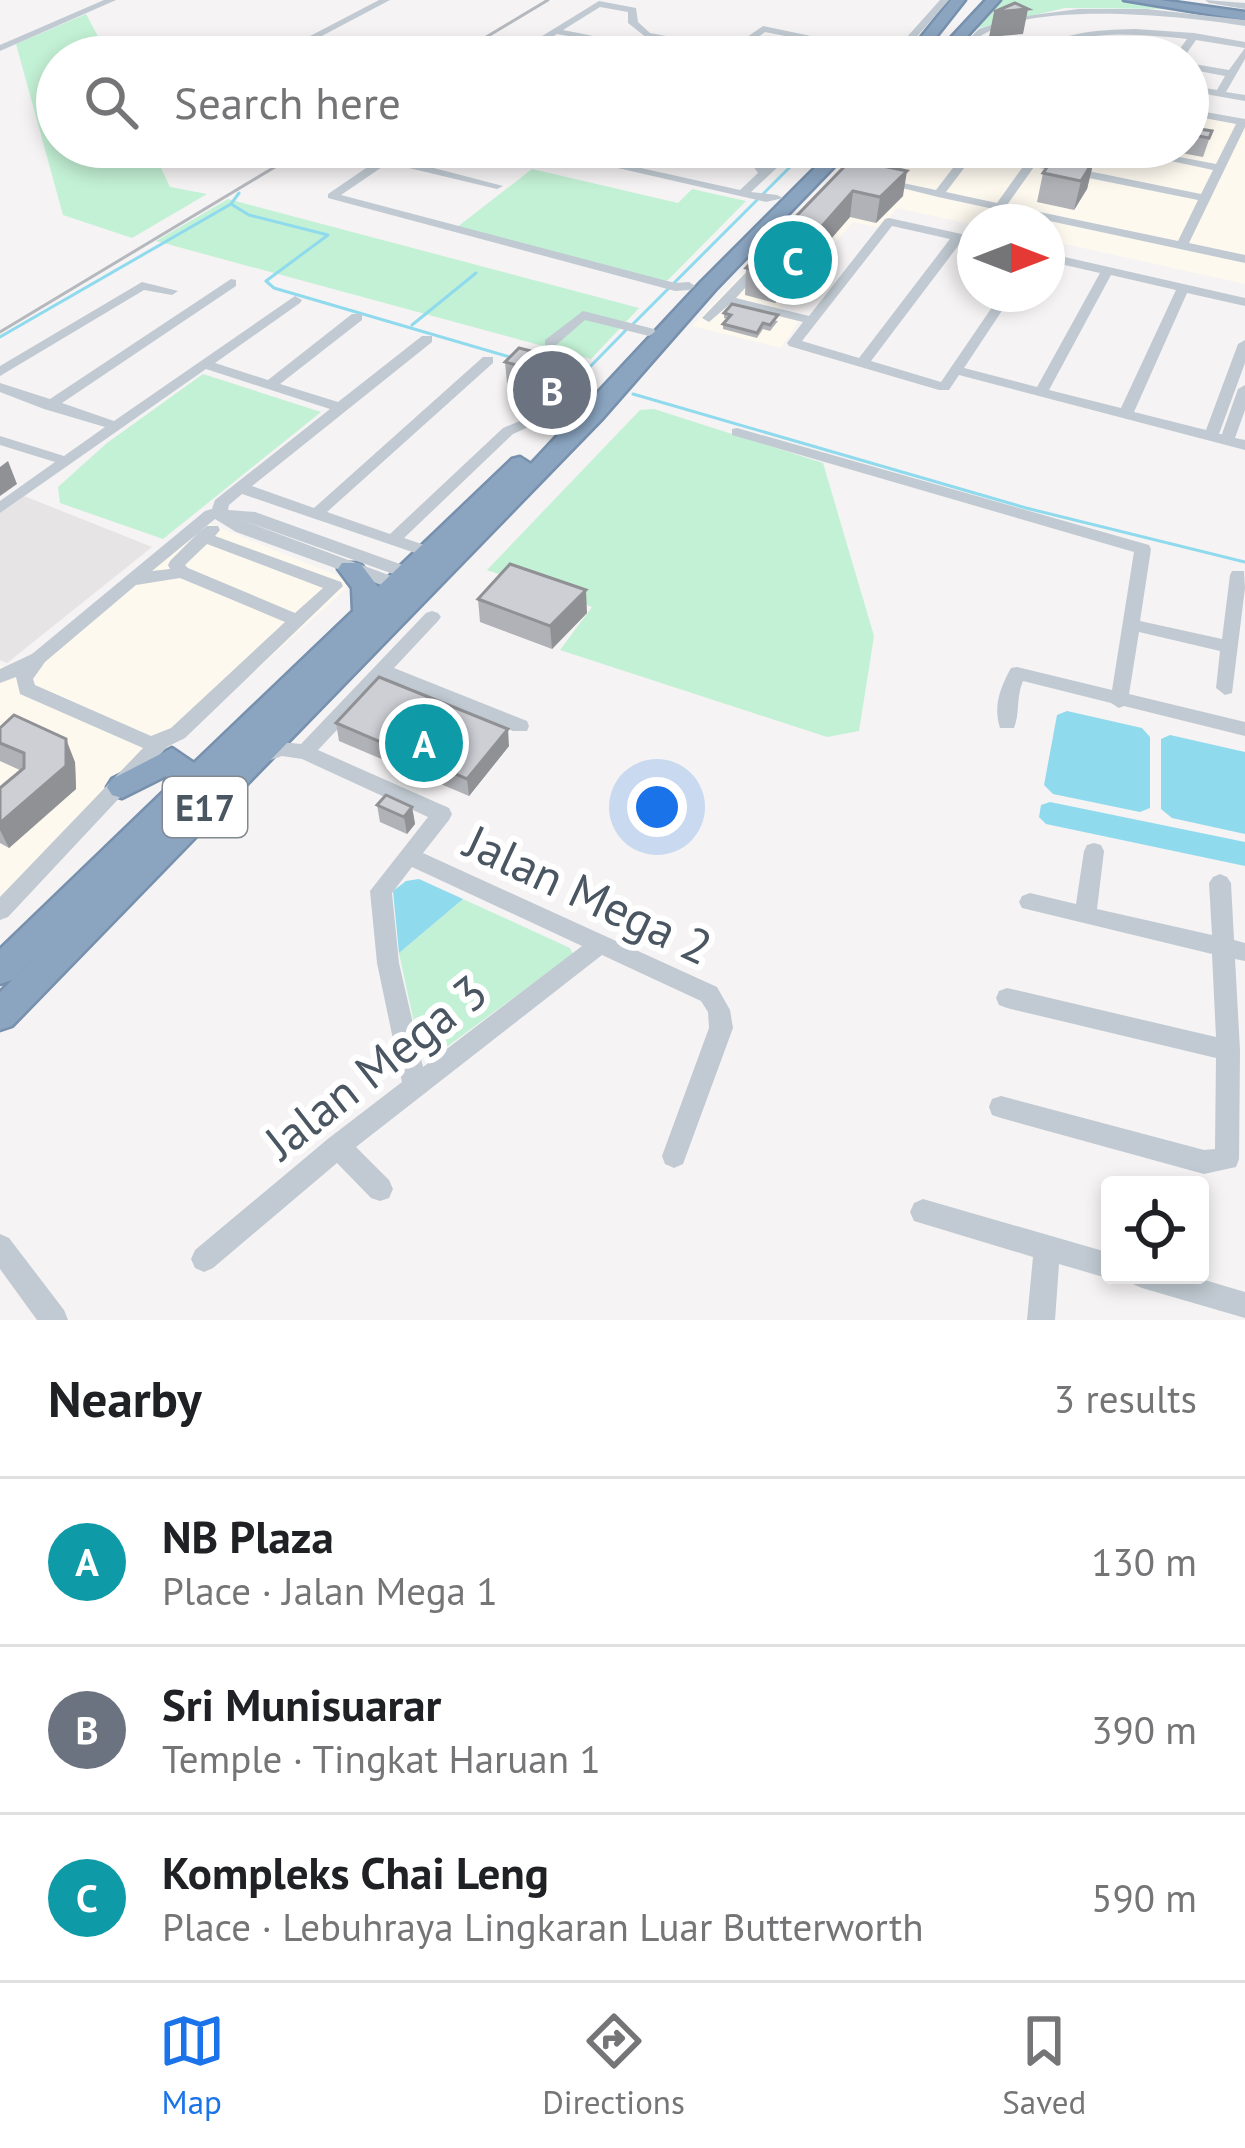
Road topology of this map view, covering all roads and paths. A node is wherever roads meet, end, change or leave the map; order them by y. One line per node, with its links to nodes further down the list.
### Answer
1 (112, 0): 30 (street)
2 (386, 0): 16 (street)
3 (648, 0): 11 (street)
4 (1004, 0): 9 (highway)
5 (1131, 0): 10 (highway)
6 (1162, 0): 10 (highway)
7 (1209, 0): 12 (street)
8 (957, 1): 23 (street); 24 (highway)
9 (988, 2): 25 (highway)
10 (1180, 2): 12 (highway)
11 (633, 10): 13 (street); 15 (street)
12 (1245, 13): 26 (street)
13 (555, 31): 17 (street); 18 (street)
14 (856, 34): 22 (street)
15 (647, 35): 19 (street)
16 (315, 36)
17 (547, 36)
18 (580, 36)
19 (652, 36)
20 (754, 36): 21 (street)
21 (802, 36)
22 (854, 36)
23 (918, 36)
24 (940, 36)
25 (951, 36)
26 (970, 36)
27 (1089, 36): 28 (street)
28 (1194, 36)
29 (1209, 40): 31 (street)
30 (0, 48)
31 (1245, 48): 33 (street)
32 (1209, 70): 33 (street)
33 (1232, 74): 35 (street)
34 (1209, 91): 35 (street)
35 (1220, 93): 36 (street)
36 (1245, 98)
37 (1209, 116): 38 (street)
38 (1244, 122): 53 (street)
39 (1209, 166): 53 (street)
40 (373, 168): 78 (street)
41 (423, 168): 59 (street)
42 (610, 168): 55 (street)
43 (761, 168): 56 (street)
44 (770, 168): 56 (street)
45 (809, 168): 62 (highway, E17)
46 (821, 168): 58 (highway, E17)
47 (837, 168): 57 (street)
48 (854, 168): 57 (street)
49 (944, 168): 61 (street)
50 (952, 168): 61 (street)
51 (1028, 168): 67 (street)
52 (1057, 168): 63 (street)
53 (1220, 168): 63 (street)
54 (589, 169): 55 (street)
55 (625, 172): 62 (street)
56 (765, 173): 62 (street)
57 (845, 179): 61 (street)
58 (809, 182): 61 (street); 78 (highway, E17)
59 (496, 186)
60 (869, 186): 64 (street)
61 (926, 191): 64 (street)
62 (762, 198): 78 (highway, E17)
63 (1205, 198): 72 (street)
64 (964, 203): 65 (street); 66 (street)
65 (968, 204)
66 (973, 204)
67 (1002, 204)
68 (1065, 227): 72 (street)
69 (1065, 228): 75 (street)
70 (957, 237): 87 (street)
71 (957, 238): 93 (street)
72 (1182, 245): 75 (street)
73 (768, 256): 81 (street)
74 (1065, 261): 76 (street)
75 (1245, 263)
76 (1107, 271): 79 (street); 100 (street)
77 (232, 283): 101 (street)
78 (681, 288): 81 (highway); 88 (highway, E17); 88 (highway, E17)
79 (1183, 288): 83 (street); 103 (street)
80 (172, 291): 96 (street)
81 (726, 299): 86 (street); 87 (street)
82 (296, 300): 94 (street)
83 (1245, 302)
84 (995, 312): 95 (street)
85 (357, 317): 97 (street)
86 (709, 318): 88 (highway)
87 (810, 320): 93 (street)
88 (642, 331): 90 (street); 104 (highway, E17); 122 (highway, E17)
89 (427, 339): 102 (street)
90 (550, 343)
91 (1245, 344): 107 (street)
92 (488, 360): 114 (street)
93 (862, 363): 95 (street)
94 (203, 364): 97 (street); 105 (street)
95 (956, 370): 100 (street)
96 (0, 372)
97 (270, 385): 102 (street)
98 (0, 387): 101 (street)
99 (1245, 389): 107 (street)
100 (1041, 392): 103 (street)
101 (49, 406): 105 (street)
102 (341, 408): 111 (street)
103 (1126, 414): 107 (street)
104 (568, 418): 117 (street); 118 (highway, E17)
105 (115, 426): 110 (street)
106 (737, 431): 127 (street)
107 (1219, 438): 109 (street)
108 (0, 440): 110 (street)
109 (1245, 445)
110 (66, 461): 112 (street)
111 (241, 488): 113 (street); 114 (street); 115 (street)
112 (0, 508)
113 (215, 510): 115 (street); 123 (street)
114 (316, 514): 117 (street)
115 (245, 521): 116 (street); 121 (street); 122 (street)
116 (203, 537): 119 (street); 121 (street)
117 (393, 540): 118 (street)
118 (427, 552): 122 (highway, E17)
119 (182, 572): 123 (street); 126 (street)
120 (1238, 575): 128 (street)
121 (343, 578): 122 (street); 124 (highway); 126 (street)
122 (411, 582): 124 (highway, E17); 134 (highway, E17)
123 (124, 583): 129 (street)
124 (365, 610): 142 (highway, E17)
125 (432, 617): 130 (street)
126 (298, 621): 138 (street)
127 (1132, 625): 128 (street); 133 (street)
128 (1228, 647): 132 (street)
129 (38, 658): 131 (street); 138 (street)
130 (382, 671): 136 (street); 139 (street)
131 (0, 677)
132 (1225, 688)
133 (1119, 700): 135 (street); 137 (street)
134 (301, 711): 139 (street); 140 (highway, E17)
135 (1007, 723)
136 (520, 726)
137 (1245, 729)
138 (160, 742): 141 (street)
139 (305, 752): 140 (street); 144 (street)
140 (252, 760): 147 (highway, E17)
141 (122, 787): 142 (highway); 148 (street)
142 (178, 800): 152 (highway, E17)
143 (1094, 851): 149 (street)
144 (409, 856): 150 (street, Jalan Mega 2); 157 (street)
145 (1220, 883): 151 (street)
146 (1030, 902): 149 (street)
147 (108, 903): 154 (highway, E17); 155 (highway)
148 (0, 910)
149 (1085, 916): 151 (street)
150 (600, 944): 157 (street, Jalan Mega 3); 160 (street, Jalan Mega 2)
151 (1233, 950): 156 (street)
152 (0, 970)
153 (1007, 998): 156 (street)
154 (0, 1015)
155 (0, 1029)
156 (1228, 1050): 158 (street)
157 (415, 1086): 159 (street, Jalan Mega 3)
158 (1001, 1107)
159 (338, 1146): 161 (street); 165 (street, Jalan Mega 3)
160 (674, 1156)
161 (380, 1189)
162 (923, 1212): 163 (street)
163 (1047, 1248): 166 (street); 170 (street)
164 (7, 1256): 169 (street)
165 (204, 1259)
166 (1101, 1263)
167 (1166, 1284): 168 (street)
168 (1229, 1308)
169 (54, 1320)
170 (1041, 1320)

